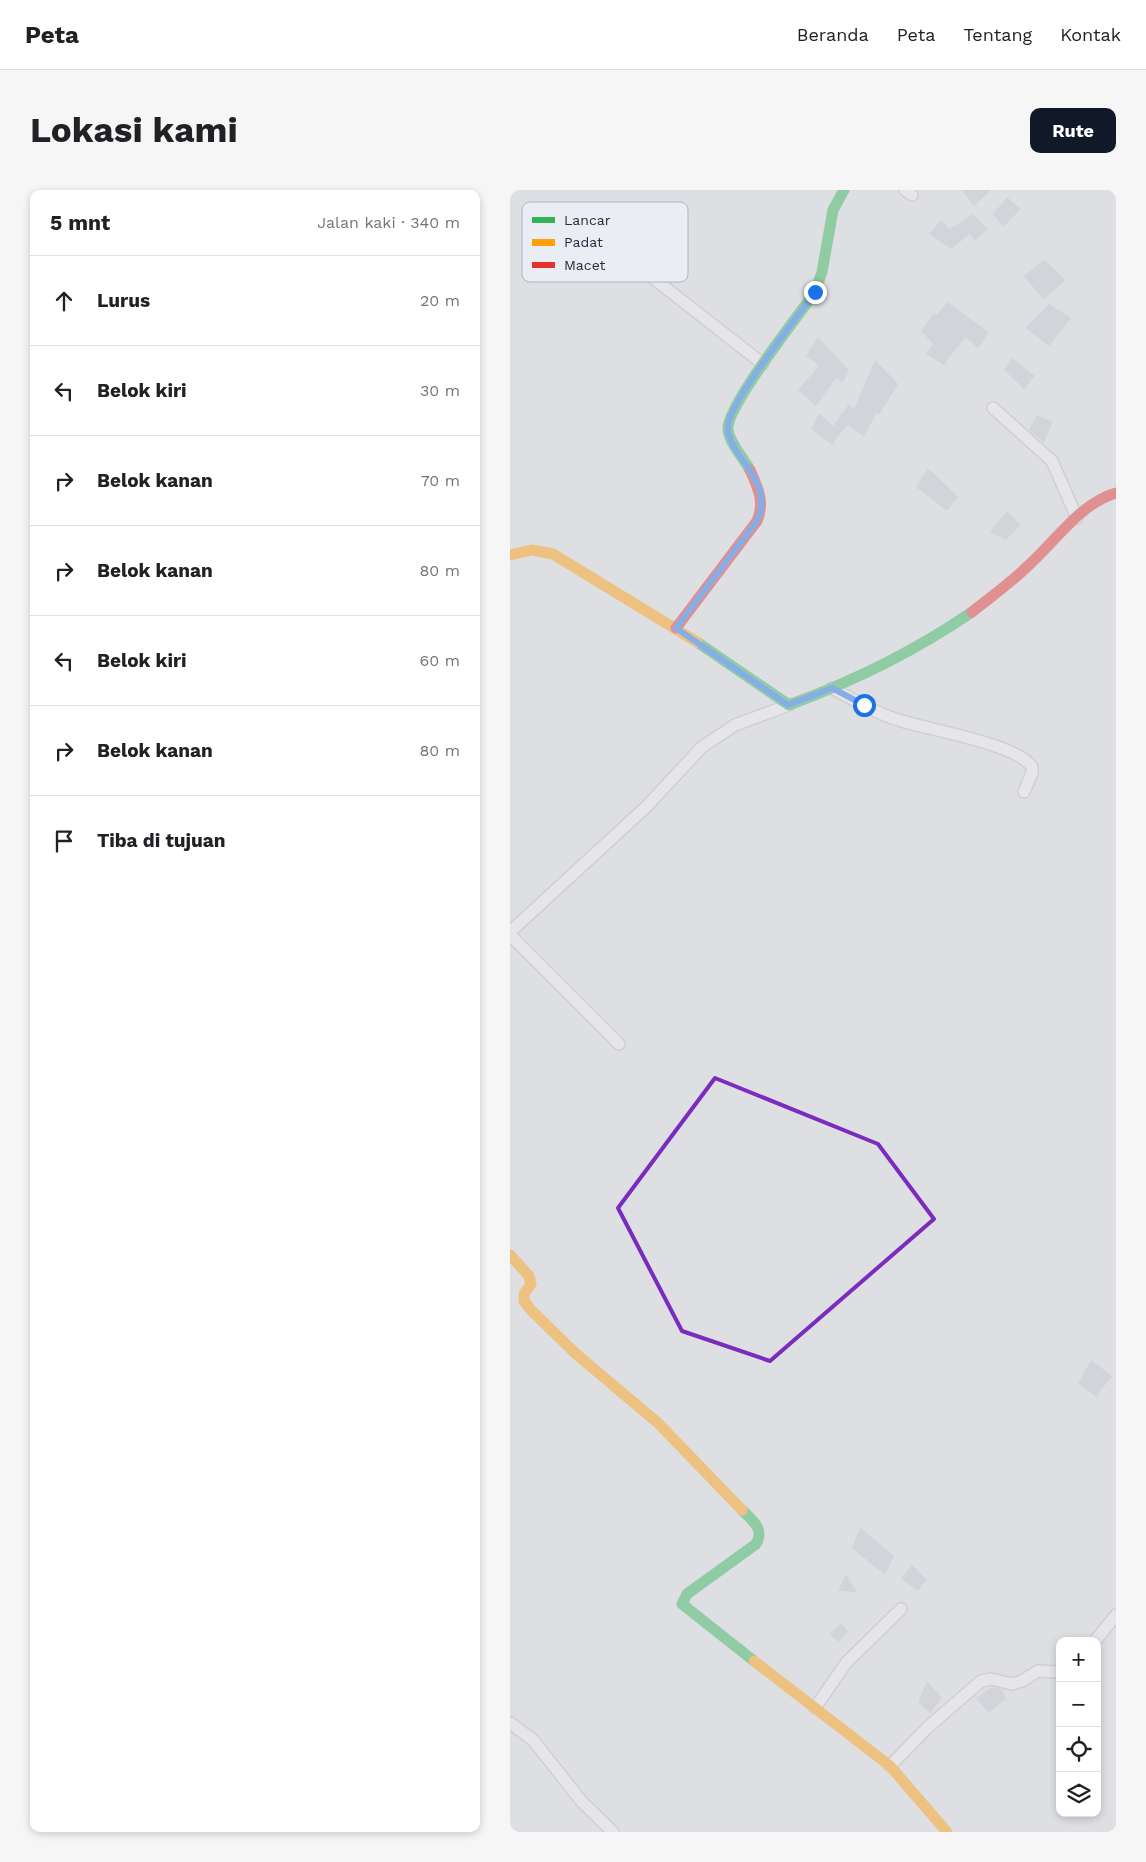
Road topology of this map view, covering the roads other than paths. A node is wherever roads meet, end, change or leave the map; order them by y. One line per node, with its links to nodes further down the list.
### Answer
1 (844, 190): 3 (street)
2 (658, 282): 3 (street)
3 (764, 364): 8 (street)
4 (993, 408): 6 (street)
5 (1114, 491): 6 (street)
6 (1077, 518): 9 (street)
7 (510, 555): 8 (street)
8 (676, 628): 10 (street)
9 (832, 688): 10 (street); 11 (street)
10 (788, 705): 12 (street)
11 (1024, 792)
12 (510, 933): 13 (street)
13 (619, 1044)
14 (510, 1255): 19 (street)
15 (901, 1609): 19 (street)
16 (1116, 1614): 17 (street)
17 (1098, 1637)
18 (1056, 1672): 21 (street)
19 (815, 1708): 21 (street)
20 (510, 1723): 22 (street)
21 (890, 1766): 23 (street)
22 (613, 1832)
23 (947, 1832)

